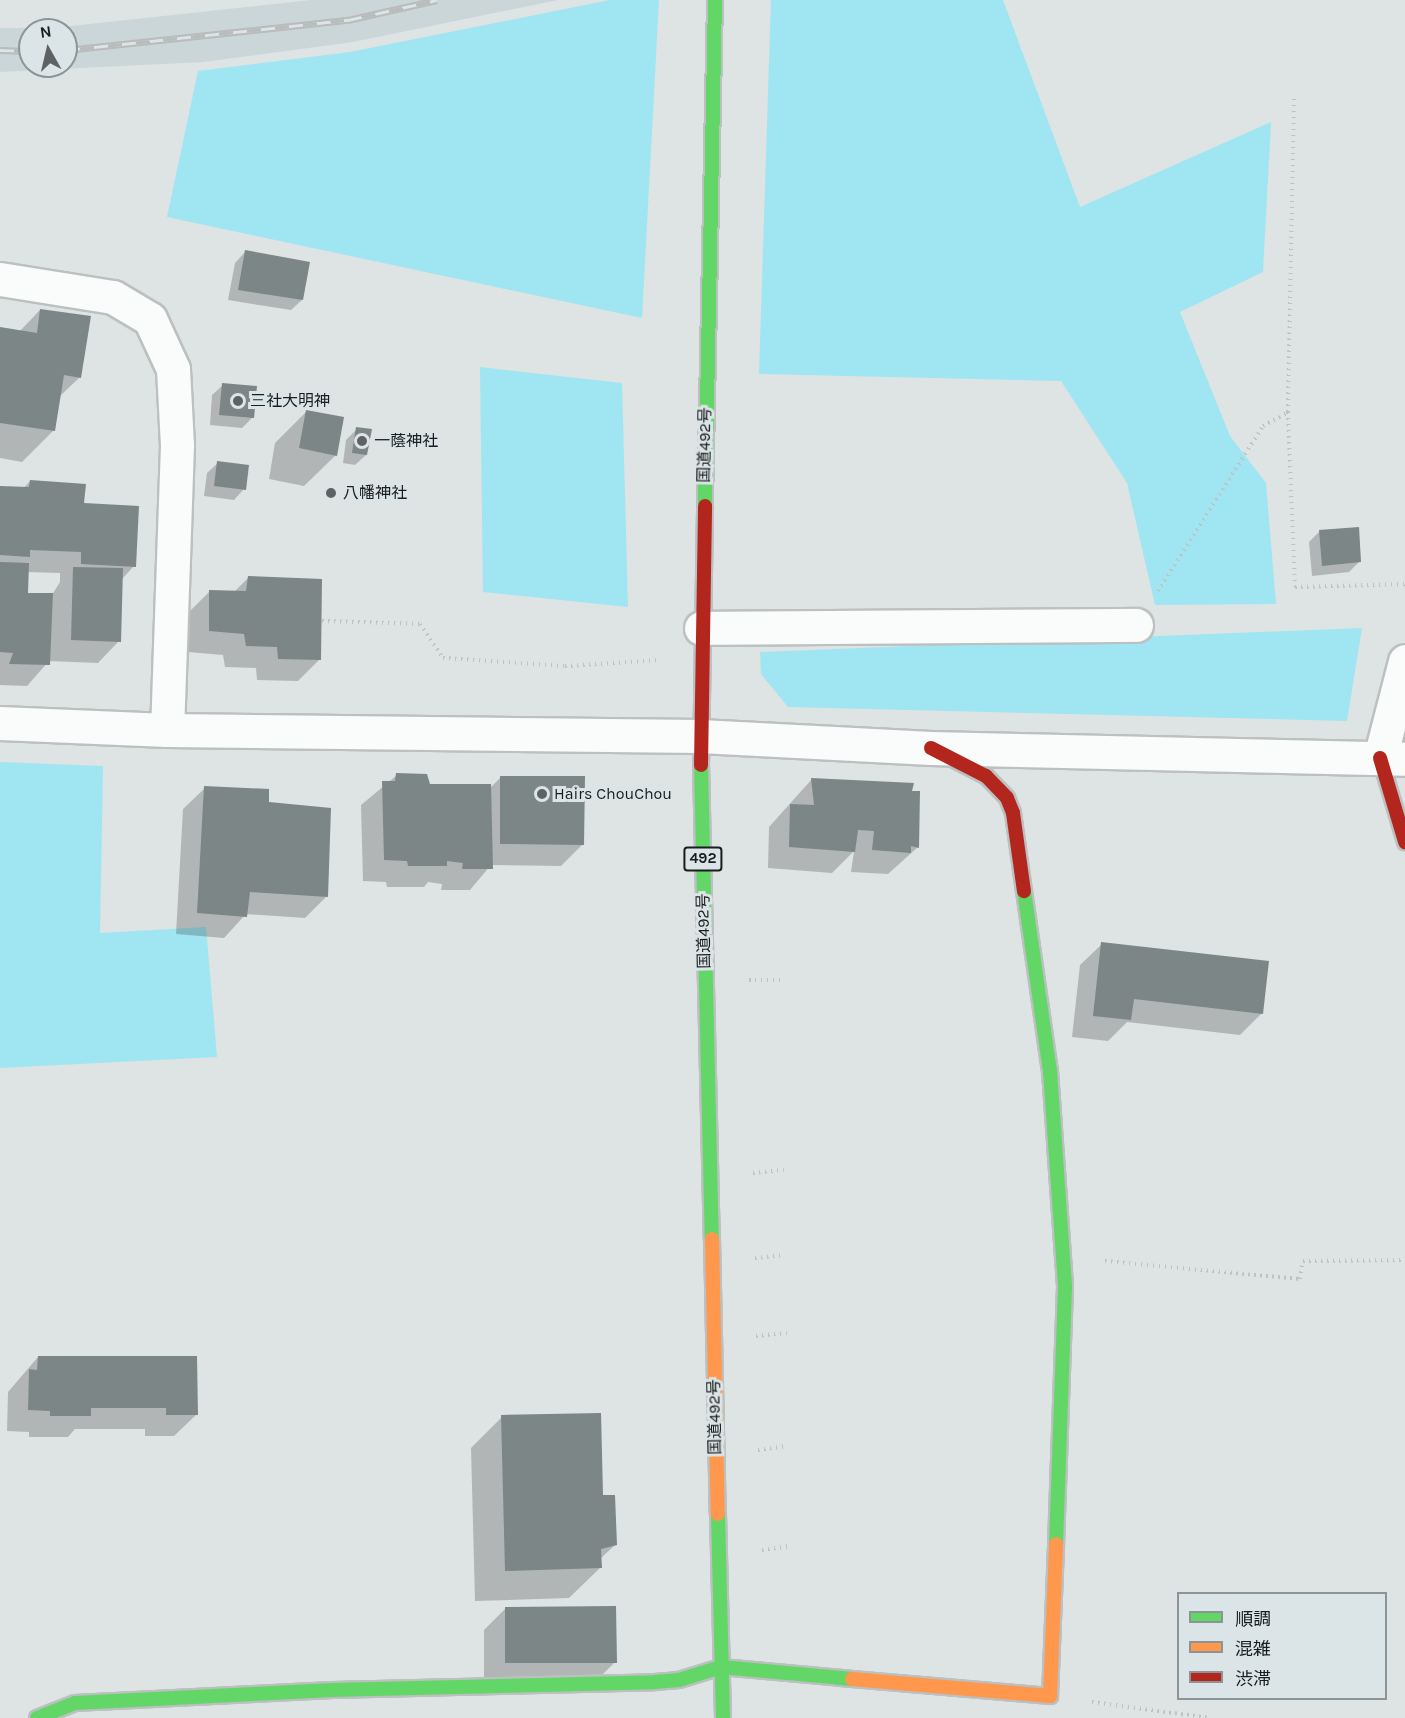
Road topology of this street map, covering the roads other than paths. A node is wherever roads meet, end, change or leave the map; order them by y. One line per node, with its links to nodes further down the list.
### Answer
1 (715, 0): 4 (main road, 国道492号 / 492)
2 (0, 279): 7 (street)
3 (1136, 625): 4 (street)
4 (701, 627): 8 (main road, 国道492号 / 492)
5 (1405, 661): 10 (street)
6 (0, 723): 7 (street)
7 (168, 730): 8 (street)
8 (700, 736): 9 (street); 12 (main road, 国道492号 / 492)
9 (931, 748): 10 (street); 12 (main road)
10 (1393, 758): 11 (main road)
11 (1405, 842)
12 (721, 1667): 13 (main road); 14 (main road, 国道492号 / 492)
13 (37, 1718)
14 (723, 1718)

